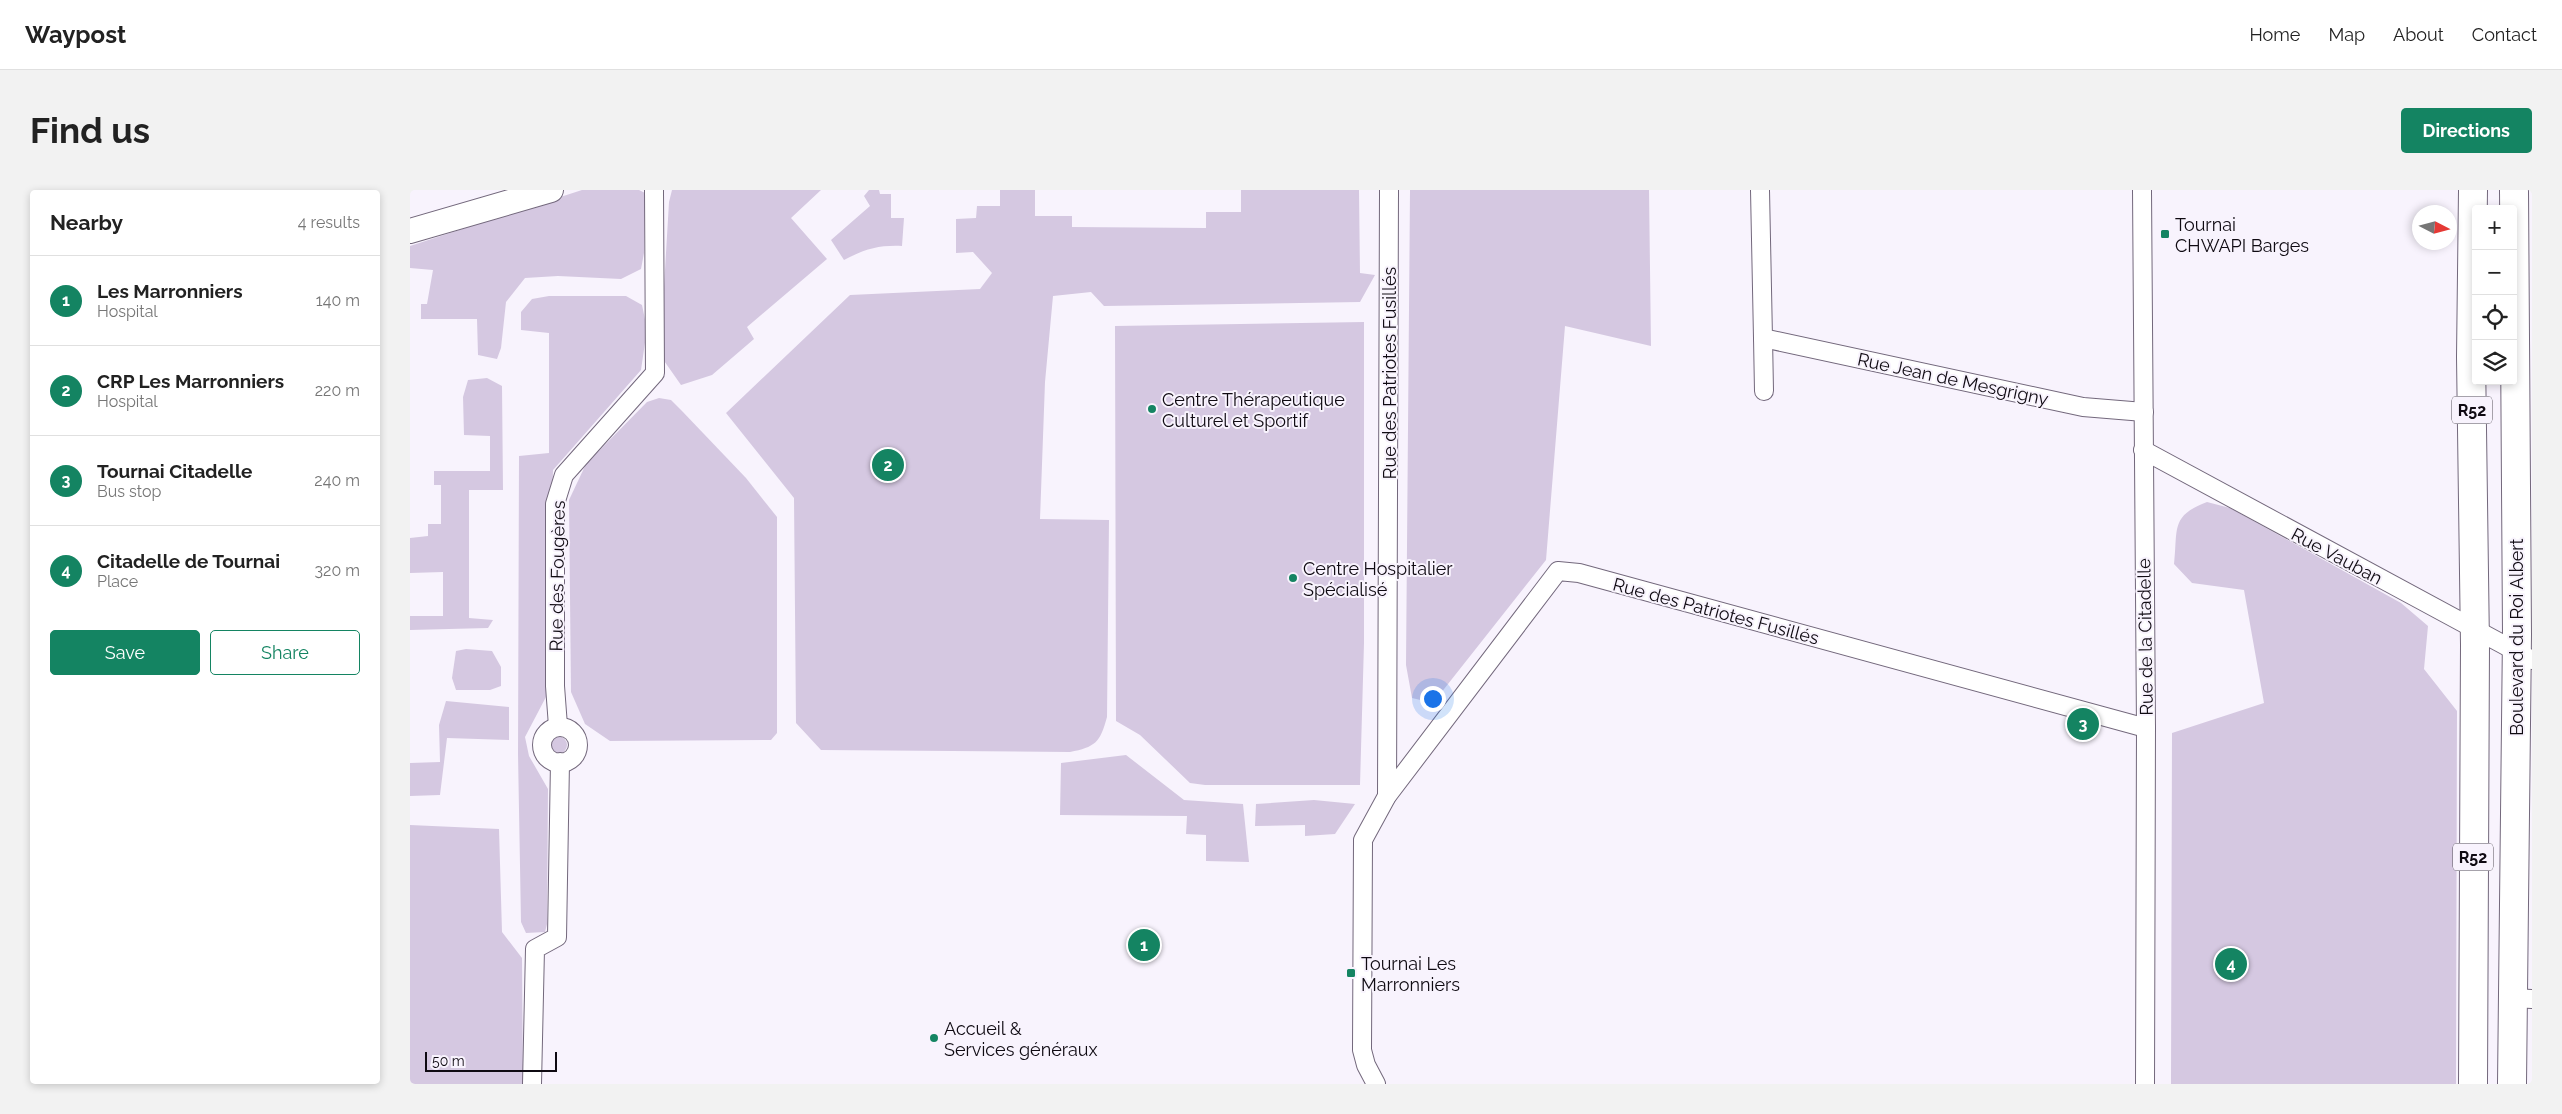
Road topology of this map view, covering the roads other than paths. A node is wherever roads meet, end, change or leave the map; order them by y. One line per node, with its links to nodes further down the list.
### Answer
1 (551, 190): 8 (street)
2 (654, 190): 16 (street, Rue des Fougères)
3 (1389, 190): 19 (street, Rue des Patriotes Fusillés)
4 (1760, 190): 10 (street)
5 (2142, 190): 12 (street, Rue de la Citadelle)
6 (2473, 190): 14 (main road, R52)
7 (2514, 190): 15 (main road, Boulevard du Roi Albert / R52)
8 (522, 194): 9 (street)
9 (410, 231)
10 (1763, 338): 11 (street); 12 (street, Rue Jean de Mesgrigny)
11 (1764, 392)
12 (2144, 412): 13 (street, Rue de la Citadelle)
13 (2143, 450): 14 (street, Rue Vauban); 17 (street, Rue de la Citadelle)
14 (2474, 630): 15 (street, Rue Vauban); 25 (main road, R52)
15 (2524, 656): 20 (main road, Boulevard du Roi Albert / R52)
16 (558, 726): 18 (street); 18 (street)
17 (2146, 728): 19 (street, Rue des Patriotes Fusillés); 24 (street, Rue de la Citadelle)
18 (560, 762): 22 (street)
19 (1387, 796): 23 (street, Rue des Patriotes Fusillés)
20 (2522, 954): 21 (main road, Boulevard du Roi Albert / R52)
21 (2523, 998): 26 (main road, Boulevard du Roi Albert / R52)
22 (532, 1084)
23 (1376, 1084)
24 (2145, 1084)
25 (2473, 1084)
26 (2512, 1084)

